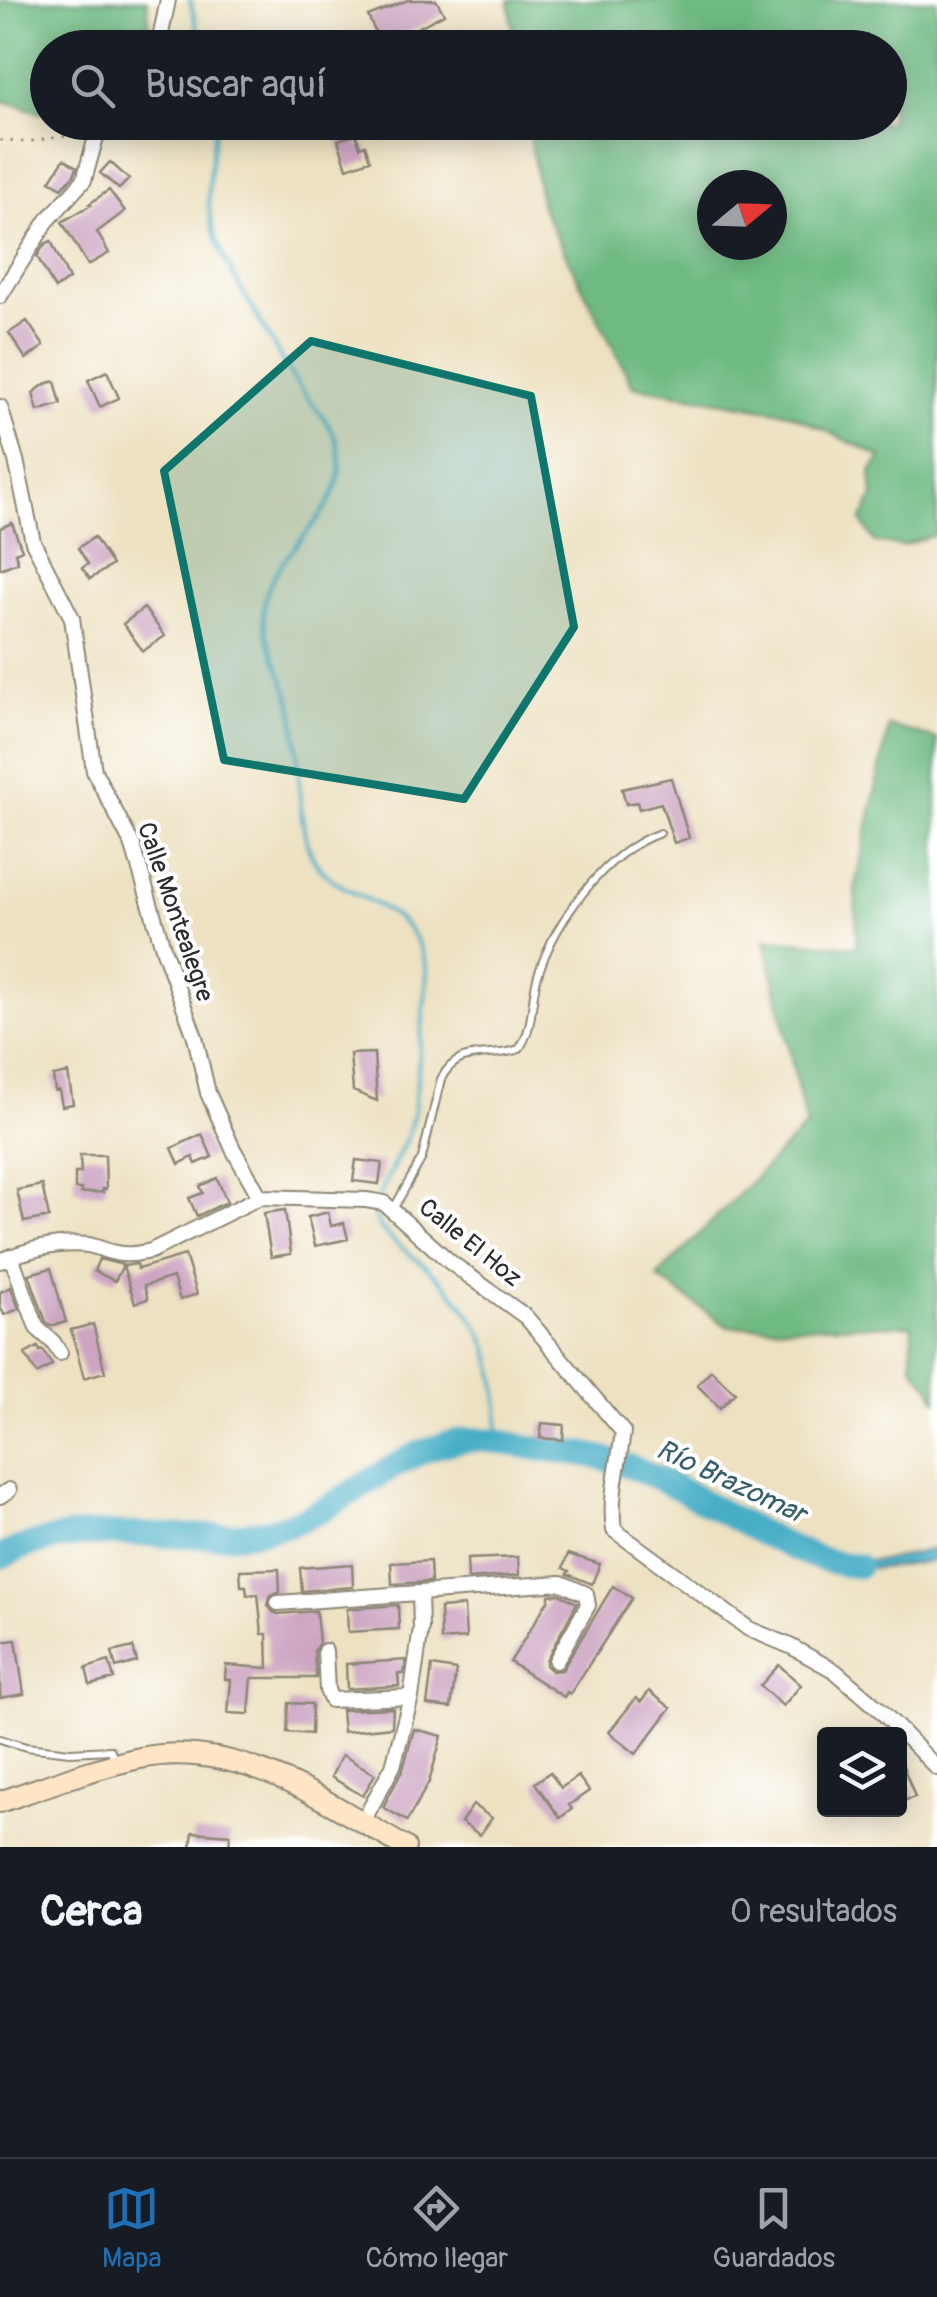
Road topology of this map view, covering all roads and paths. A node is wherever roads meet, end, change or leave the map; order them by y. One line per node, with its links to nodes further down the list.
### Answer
1 (168, 0): 2 (street)
2 (162, 30)
3 (0, 140): 4 (path)
4 (34, 140)
5 (99, 140): 6 (street)
6 (0, 296)
7 (0, 407): 9 (street, Calle Montealegre)
8 (660, 833): 10 (lane)
9 (260, 1197): 10 (street, Calle El Hoz); 11 (street, Calle El Hoz)
10 (388, 1206): 20 (street, Calle El Hoz)
11 (6, 1258): 12 (street)
12 (60, 1354)
13 (420, 1593): 14 (street); 16 (street); 17 (street)
14 (278, 1603)
15 (325, 1651): 17 (street)
16 (556, 1661)
17 (411, 1697): 22 (street)
18 (0, 1739): 19 (lane)
19 (116, 1765): 21 (street); 22 (street)
20 (937, 1768)
21 (0, 1802)
22 (362, 1823): 23 (street)
23 (405, 1847)

